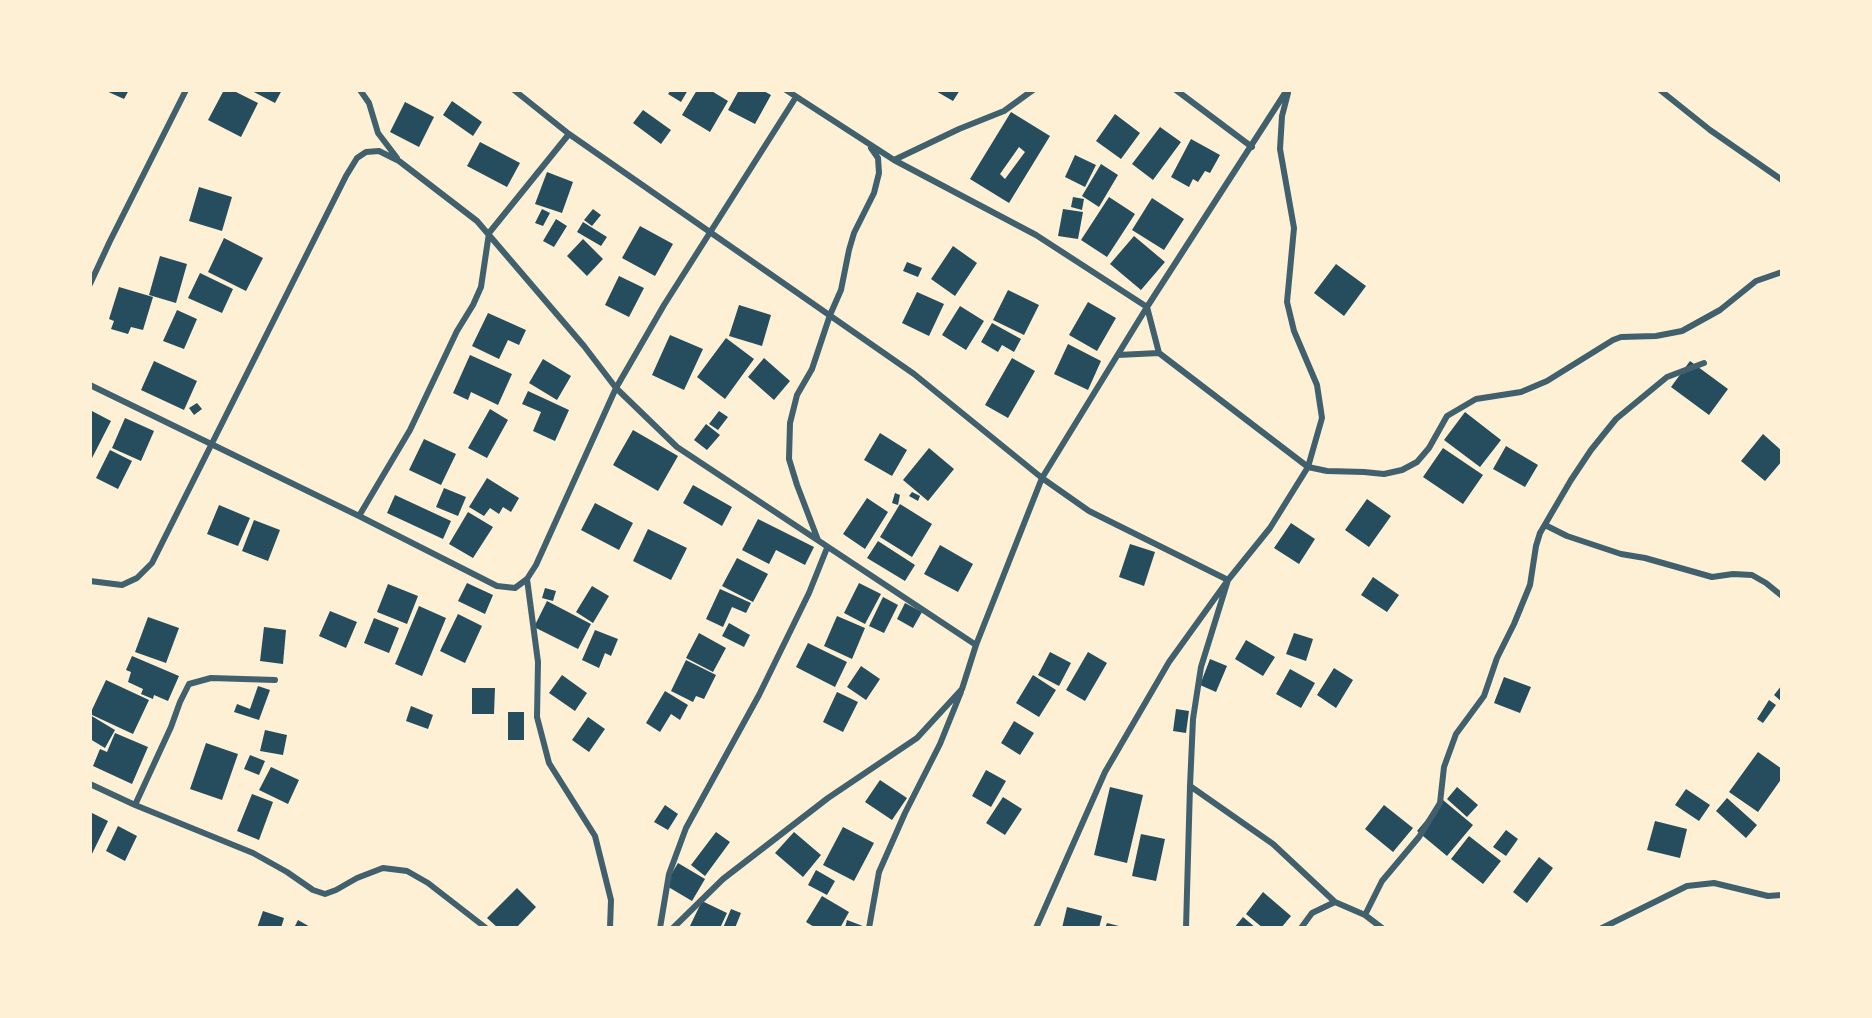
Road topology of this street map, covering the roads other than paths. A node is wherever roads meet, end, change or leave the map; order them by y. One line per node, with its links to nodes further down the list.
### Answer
1 (186, 90): 19 (street)
2 (360, 90): 14 (street)
3 (514, 90): 10 (street)
4 (786, 90): 9 (street)
5 (1033, 90): 13 (street)
6 (1176, 90): 12 (street)
7 (1288, 90): 12 (street); 28 (street)
8 (1660, 90): 15 (street)
9 (796, 97): 11 (street); 16 (street)
10 (569, 134): 16 (street); 17 (street)
11 (870, 145): 13 (street); 21 (street)
12 (1252, 147): 20 (street)
13 (894, 160): 20 (street)
14 (399, 161): 17 (street); 27 (street)
15 (1782, 180)
16 (711, 231): 21 (street); 26 (street)
17 (489, 233): 26 (street); 30 (street)
18 (1782, 272): 28 (street)
19 (90, 284)
20 (1147, 307): 22 (street); 23 (street)
21 (830, 315): 29 (street); 32 (street)
22 (1159, 353): 23 (street); 28 (street)
23 (1118, 355): 29 (street)
24 (1704, 363): 31 (street)
25 (90, 385): 27 (street)
26 (616, 388): 32 (street); 34 (street)
27 (211, 445): 30 (street); 36 (street)
28 (1308, 467): 35 (street)
29 (1042, 478): 35 (street); 38 (street)
30 (359, 516): 34 (street)
31 (1545, 525): 37 (street); 46 (street)
32 (818, 541): 33 (street)
33 (827, 548): 38 (street); 49 (street)
34 (527, 579): 48 (street)
35 (1228, 580): 42 (street); 52 (street)
36 (90, 581)
37 (1782, 596)
38 (976, 645): 40 (street)
39 (275, 680): 43 (street)
40 (962, 689): 50 (street); 51 (street)
41 (90, 784): 43 (street)
42 (1190, 786): 45 (street); 53 (street)
43 (135, 805): 47 (street)
44 (1782, 895): 56 (street)
45 (1335, 902): 46 (street); 54 (street)
46 (1365, 915): 55 (street)
47 (486, 928)
48 (610, 928)
49 (660, 928)
50 (673, 928)
51 (869, 928)
52 (1036, 928)
53 (1186, 928)
54 (1301, 928)
55 (1382, 928)
56 (1602, 928)

